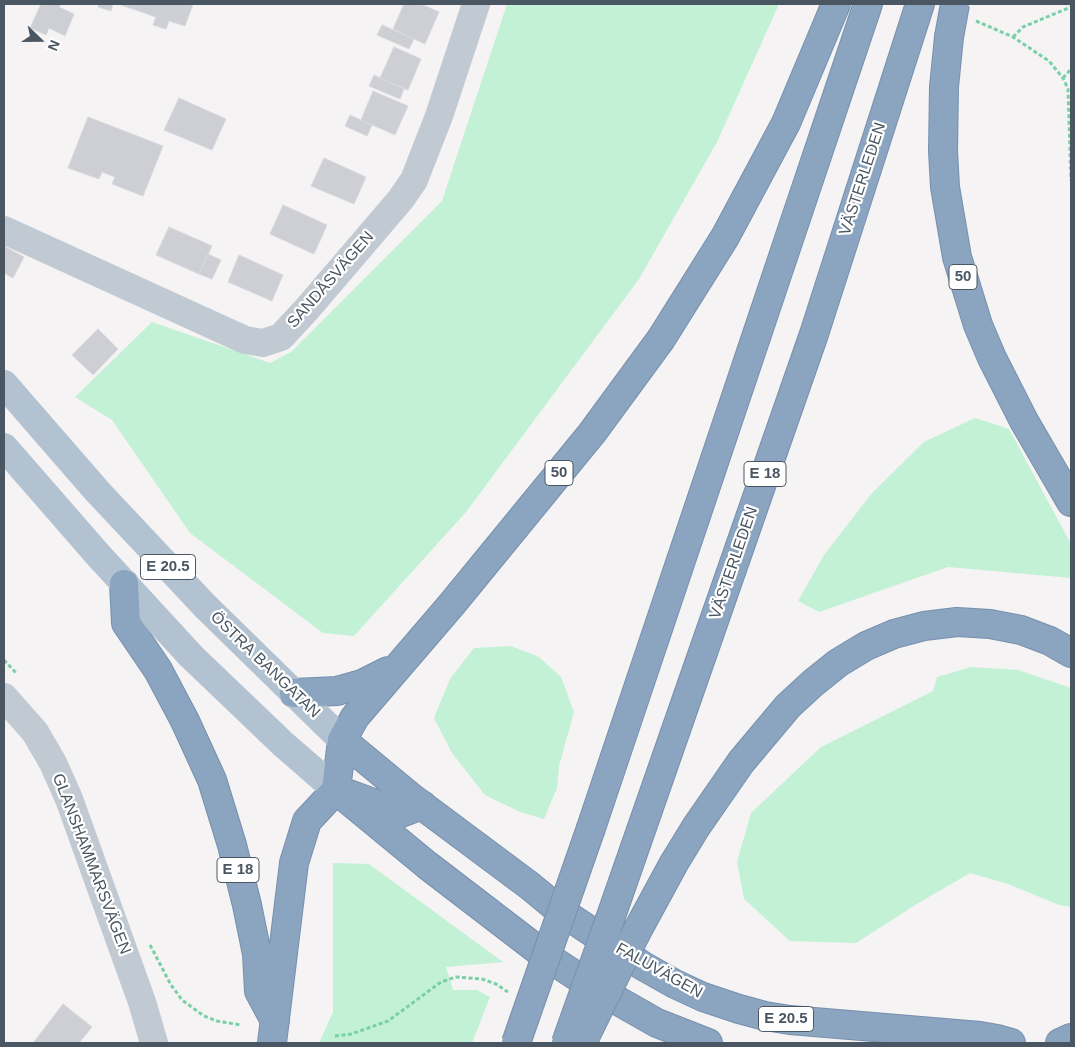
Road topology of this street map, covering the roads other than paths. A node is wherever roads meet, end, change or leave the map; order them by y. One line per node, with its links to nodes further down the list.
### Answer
1 (476, 4): 6 (street, SANDÅSVÄGEN)
2 (836, 4): 12 (highway, 50)
3 (955, 4): 9 (highway, 50, bridge)
4 (867, 8): 19 (highway, bridge)
5 (916, 15): 24 (highway, VÄSTERLEDEN / E 18, bridge)
6 (4, 230)
7 (4, 384): 13 (main road, ÖSTRA BANGATAN / E 20.5)
8 (4, 447): 10 (main road, E 20.5)
9 (1071, 502)
10 (124, 584): 16 (main road, E 20.5); 20 (highway, E 18)
11 (1071, 653): 25 (highway, bridge)
12 (396, 667): 13 (highway); 15 (highway, 50)
13 (294, 693): 15 (main road, ÖSTRA BANGATAN / E 20.5)
14 (4, 696): 22 (street, GLANSHAMMARSVÄGEN)
15 (342, 740): 16 (highway, 50); 17 (highway, ÖSTRA BANGATAN / E 20.5)
16 (336, 790): 17 (highway); 19 (highway, E 20.5); 20 (highway, E 18)
17 (422, 805): 18 (highway, ÖSTRA BANGATAN / E 20.5)
18 (559, 910): 27 (highway, FALUVÄGEN / E 20.5)
19 (547, 949): 23 (highway, bridge); 26 (highway, E 20.5)
20 (274, 1032)
21 (1071, 1038): 28 (highway)
22 (154, 1043)
23 (516, 1043)
24 (566, 1043)
25 (582, 1043)
26 (708, 1043)
27 (1000, 1043)
28 (1060, 1043)

